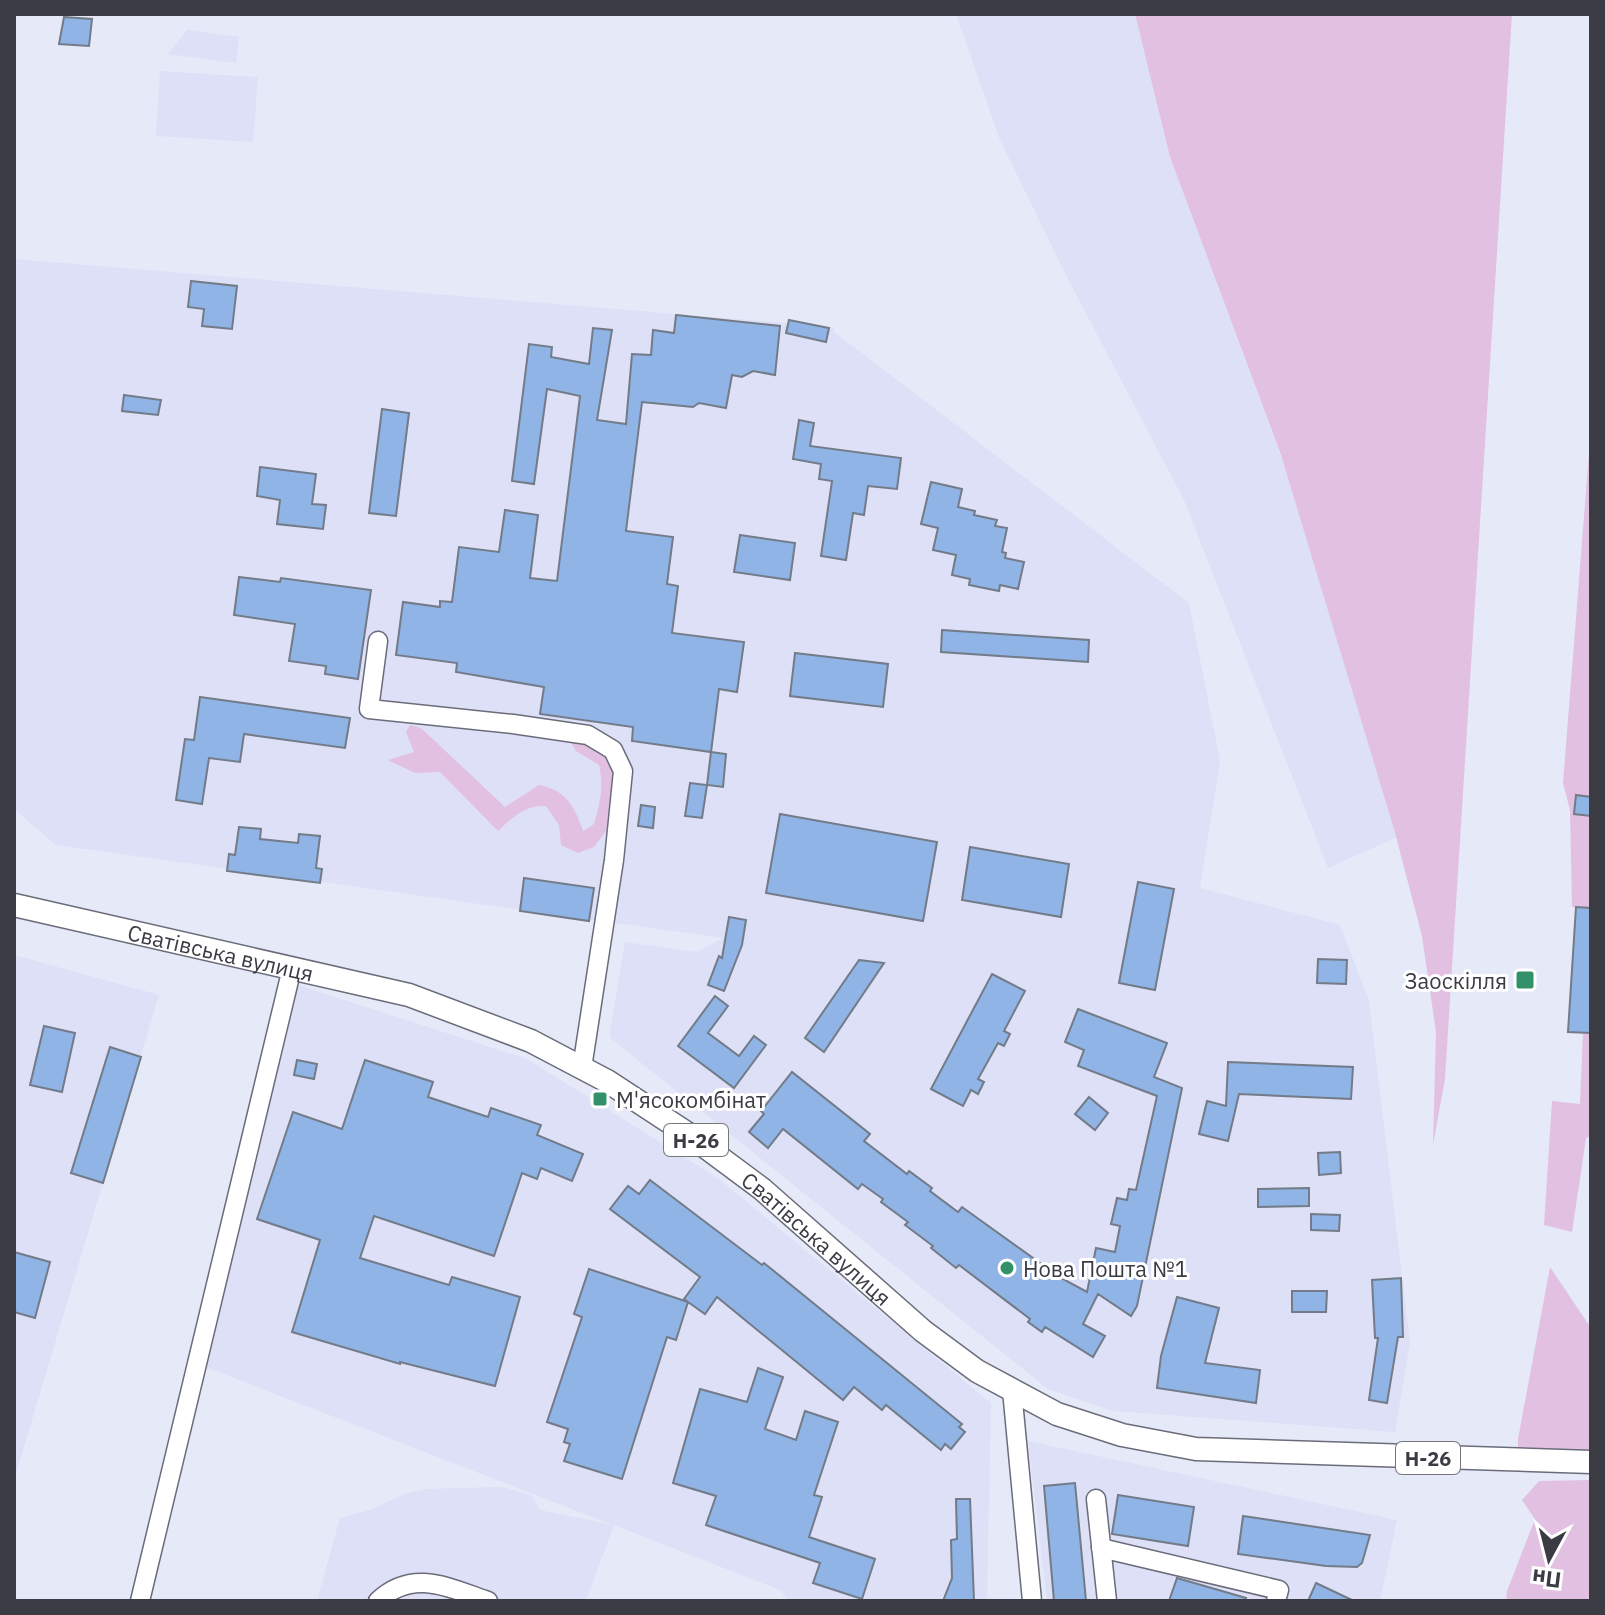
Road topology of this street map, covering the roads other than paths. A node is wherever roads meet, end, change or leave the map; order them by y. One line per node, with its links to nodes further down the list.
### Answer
1 (378, 641): 4 (street)
2 (14, 905): 3 (main road, Сватівська вулиця / Н-26)
3 (292, 968): 4 (main road, Сватівська вулиця / Н-26); 9 (street)
4 (582, 1068): 5 (main road, Сватівська вулиця / Н-26)
5 (1012, 1390): 6 (main road, Сватівська вулиця / Н-26); 12 (street)
6 (1591, 1462)
7 (1096, 1499): 8 (street)
8 (1101, 1548): 13 (street); 14 (street)
9 (140, 1601)
10 (378, 1601): 11 (street)
11 (488, 1601)
12 (1032, 1601)
13 (1107, 1601)
14 (1276, 1601)

